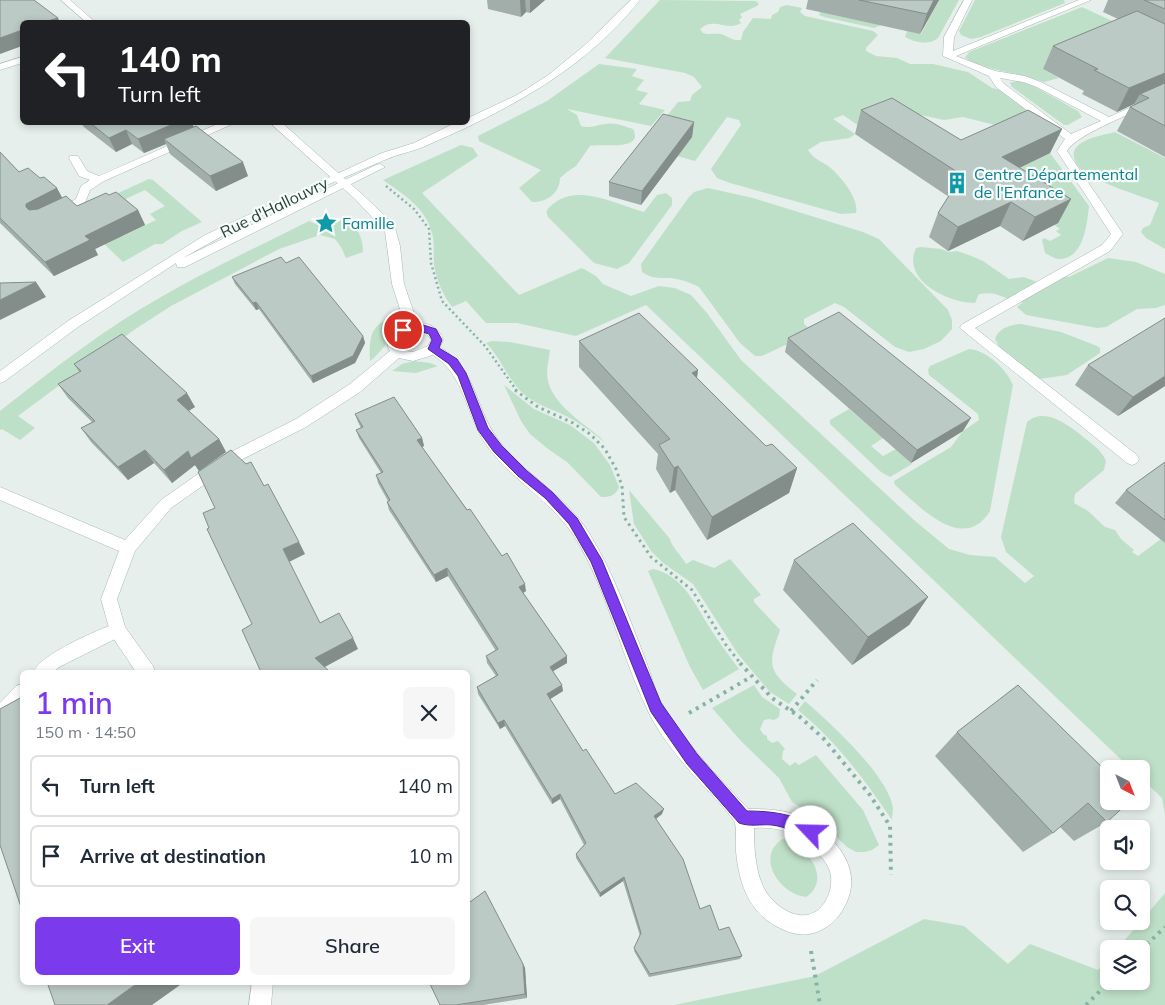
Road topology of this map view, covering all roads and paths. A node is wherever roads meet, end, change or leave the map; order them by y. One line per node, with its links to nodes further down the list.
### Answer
1 (64, 0): 5 (street)
2 (636, 0): 11 (street, Rue d'Hallouvry)
3 (968, 0): 6 (street)
4 (1082, 1): 6 (street)
5 (89, 20)
6 (948, 56): 9 (street)
7 (20, 61): 8 (street)
8 (0, 67)
9 (993, 74): 12 (street); 16 (street)
10 (1165, 95): 12 (street)
11 (470, 121)
12 (1109, 121): 16 (street)
13 (225, 125): 20 (street)
14 (277, 125): 19 (street)
15 (461, 125): 17 (street, Rue d'Hallouvry)
16 (1071, 139): 29 (street)
17 (418, 145): 19 (street, Rue d'Hallouvry); 22 (street, Rue d'Hallouvry)
18 (74, 158): 20 (street)
19 (336, 177): 22 (street); 24 (street, Rue d'Hallouvry)
20 (100, 179): 23 (street)
21 (384, 184): 35 (path)
22 (346, 185): 24 (street, Rue d'Hallouvry); 25 (street)
23 (50, 216)
24 (137, 284): 28 (street, Rue d'Hallouvry)
25 (412, 327): 26 (street); 27 (street)
26 (433, 349): 27 (street); 40 (street)
27 (397, 352): 31 (street)
28 (0, 378)
29 (1132, 459)
30 (0, 493): 31 (street)
31 (128, 548): 32 (street)
32 (117, 630): 33 (street); 34 (street)
33 (44, 670)
34 (146, 670)
35 (751, 677): 38 (path); 40 (path)
36 (817, 680): 38 (path)
37 (20, 694): 39 (street)
38 (791, 711): 42 (path)
39 (0, 715)
40 (667, 726): 41 (street)
41 (744, 818): 43 (street); 43 (street)
42 (891, 875)
43 (806, 926): 49 (path)
44 (1165, 927): 45 (path)
45 (1150, 941)
46 (263, 985): 48 (street)
47 (1101, 990): 50 (path)
48 (260, 1005)
49 (820, 1005)
50 (1086, 1005)

